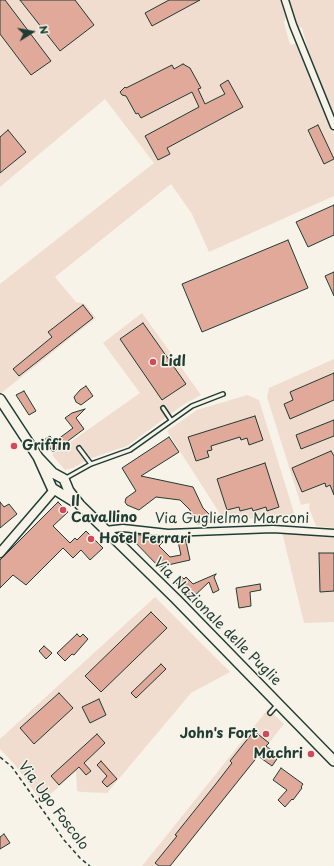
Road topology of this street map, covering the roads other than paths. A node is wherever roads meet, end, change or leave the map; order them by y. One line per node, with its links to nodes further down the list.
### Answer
1 (285, 0): 2 (street)
2 (334, 126)
3 (223, 394): 6 (lane)
4 (0, 400): 8 (main road, Via Nazionale delle Puglie)
5 (163, 408): 6 (lane)
6 (171, 420): 9 (lane)
7 (79, 448): 9 (lane)
8 (38, 457): 10 (main road, Via Nazionale delle Puglie); 11 (main road, Via Nazionale delle Puglie)
9 (91, 464): 10 (lane)
10 (64, 480): 11 (main road); 11 (main road); 12 (main road, Via Nazionale delle Puglie)
11 (54, 490): 12 (main road, Via Nazionale delle Puglie); 15 (street)
12 (80, 505): 13 (main road, Via Nazionale delle Puglie)
13 (105, 530): 14 (street, Via Guglielmo Marconi); 16 (main road, Via Nazionale delle Puglie)
14 (334, 533)
15 (0, 553)
16 (278, 703): 17 (lane); 18 (main road, Via Nazionale delle Puglie)
17 (270, 713)
18 (334, 761)

